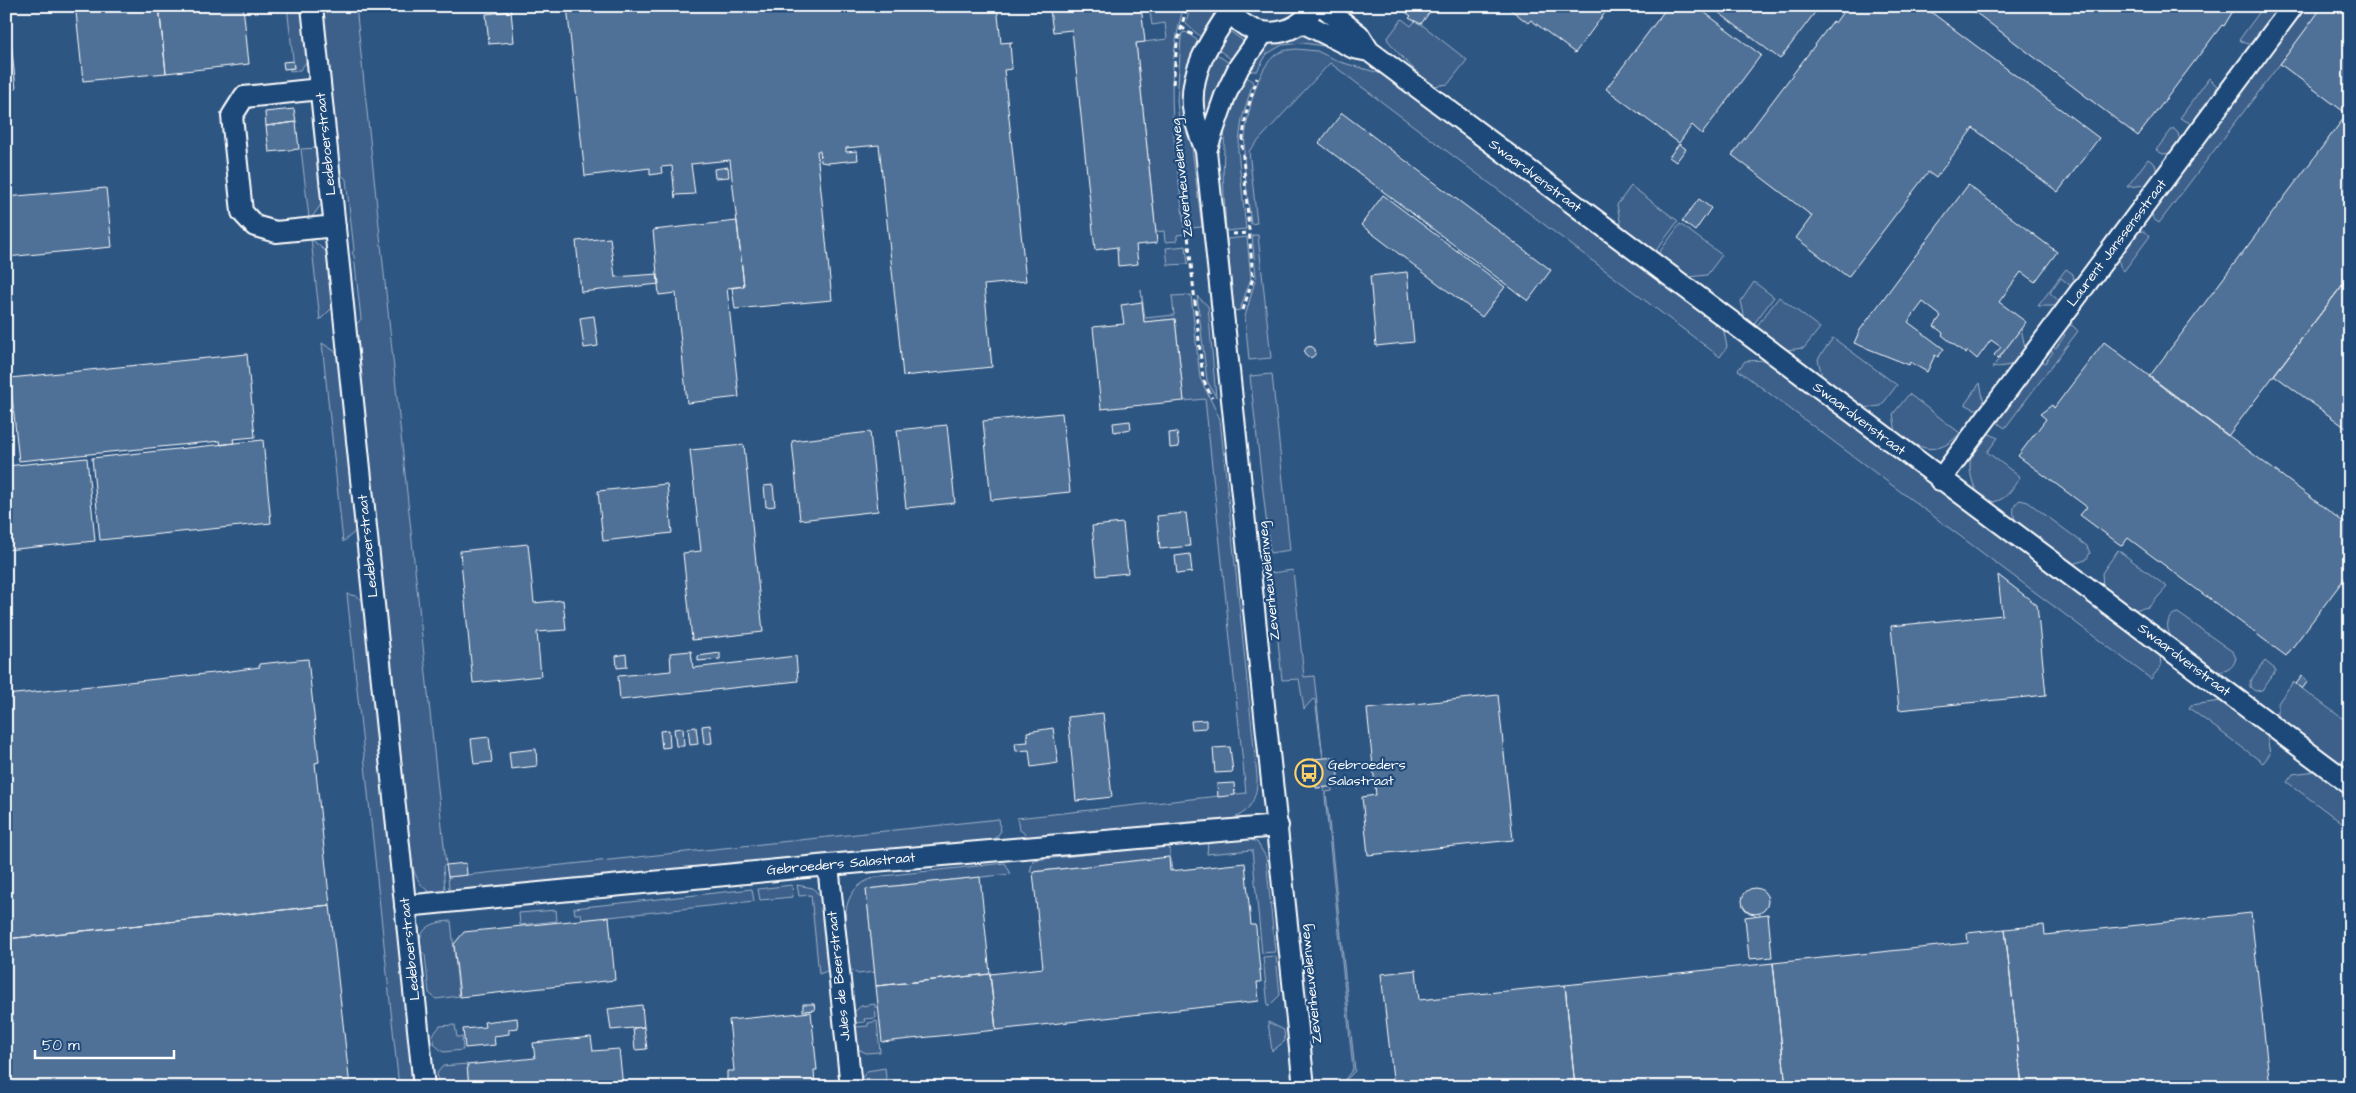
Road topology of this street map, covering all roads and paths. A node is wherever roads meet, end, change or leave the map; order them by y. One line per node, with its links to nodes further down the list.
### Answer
1 (312, 6): 10 (street, Ledeboerstraat)
2 (1187, 6): 11 (path)
3 (1322, 6): 8 (street, Swaardvenstraat)
4 (2293, 6): 17 (street, Laurent Janssensstraat)
5 (1229, 9): 7 (street); 13 (street, Zevenheuvelenweg)
6 (1308, 14): 7 (street); 8 (street, Swaardvenstraat)
7 (1263, 33): 13 (street, Zevenheuvelenweg)
8 (1369, 51): 17 (street, Swaardvenstraat)
9 (1256, 78): 15 (path)
10 (320, 89): 14 (street, Ledeboerstraat); 14 (street)
11 (1174, 89)
12 (1176, 124): 16 (path, Zevenheuvelenweg)
13 (1206, 151): 19 (street, Zevenheuvelenweg)
14 (335, 226): 21 (street, Ledeboerstraat)
15 (1242, 319)
16 (1218, 405)
17 (1940, 480): 18 (street, Swaardvenstraat)
18 (2350, 784)
19 (1278, 826): 20 (street, Gebroeders Salastraat); 24 (street, Zevenheuvelenweg)
20 (828, 865): 21 (street, Gebroeders Salastraat); 23 (street, Jules de Beerstraat)
21 (405, 906): 22 (street, Ledeboerstraat)
22 (424, 1087)
23 (851, 1087)
24 (1304, 1087)

